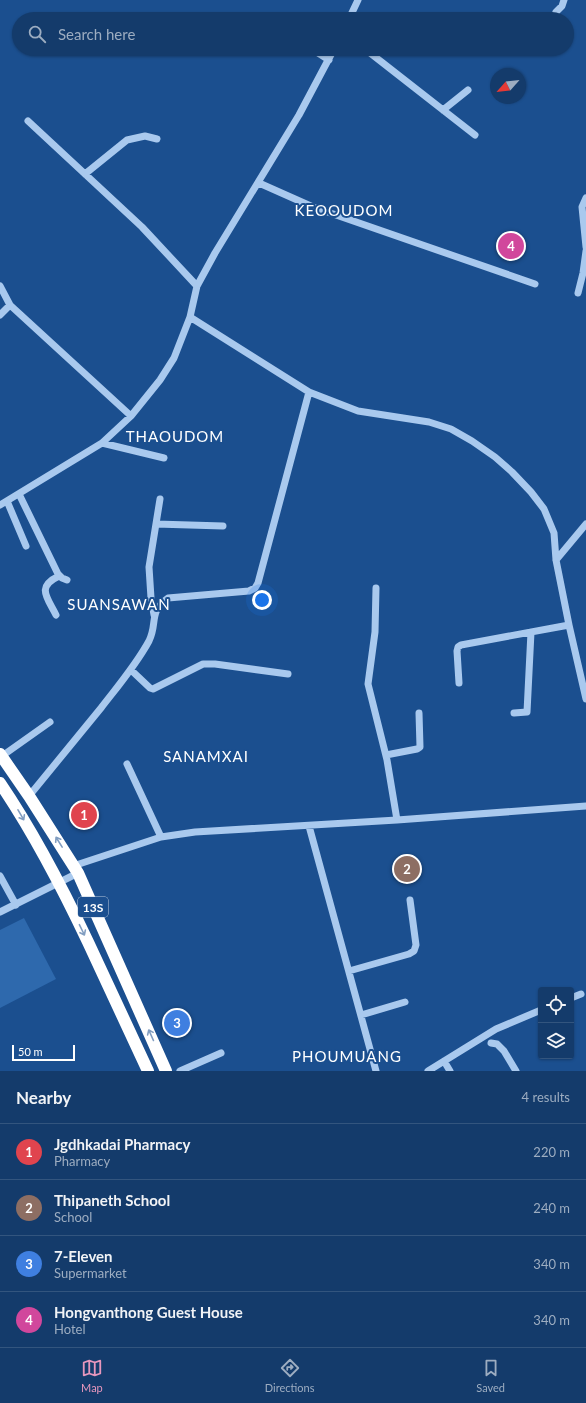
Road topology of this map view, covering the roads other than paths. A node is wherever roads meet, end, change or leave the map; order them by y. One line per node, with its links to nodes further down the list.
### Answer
1 (564, 0): 4 (street)
2 (354, 2): 3 (street)
3 (351, 12)
4 (556, 12)
5 (323, 56): 8 (street)
6 (331, 56): 8 (street)
7 (374, 56): 10 (street)
8 (329, 60): 15 (street)
9 (468, 90): 10 (street)
10 (443, 110): 12 (street)
11 (28, 121): 14 (street)
12 (475, 135)
13 (157, 139): 14 (street)
14 (85, 174): 21 (street)
15 (259, 183): 19 (street); 21 (street)
16 (586, 198): 17 (street)
17 (586, 247)
18 (586, 251): 22 (street)
19 (535, 284)
20 (0, 286): 23 (street)
21 (197, 286): 25 (street)
22 (578, 293)
23 (10, 305): 24 (street); 27 (street)
24 (0, 315)
25 (190, 317): 26 (street); 27 (street)
26 (309, 392): 38 (street); 43 (street)
27 (131, 416): 28 (street)
28 (102, 443): 29 (street); 30 (street)
29 (164, 458)
30 (19, 494): 32 (street); 39 (street)
31 (160, 499): 34 (street)
32 (7, 501): 33 (street); 37 (street)
33 (0, 505)
34 (156, 524): 36 (street); 43 (street)
35 (586, 524): 38 (street)
36 (223, 526)
37 (26, 546)
38 (556, 560): 44 (street)
39 (60, 576): 40 (street); 42 (street)
40 (67, 580)
41 (376, 588): 53 (street)
42 (56, 615)
43 (154, 615): 46 (street)
44 (569, 626): 45 (street); 49 (street)
45 (531, 632): 48 (street); 50 (street)
46 (131, 670): 47 (street); 57 (street)
47 (288, 674)
48 (459, 683)
49 (586, 699)
50 (514, 713)
51 (419, 714): 53 (street)
52 (50, 722): 54 (street)
53 (386, 754): 59 (street)
54 (1, 755): 57 (highway, 13S)
55 (127, 764): 61 (street)
56 (0, 783): 64 (highway, 13S, one-way to 64)
57 (30, 796): 62 (highway, 13S, one-way to 57)
58 (586, 806): 59 (street)
59 (397, 820): 60 (street)
60 (309, 826): 61 (street); 68 (street)
61 (161, 837): 62 (street)
62 (76, 870): 64 (street); 78 (highway, 13S, one-way to 62)
63 (0, 876): 66 (street)
64 (60, 883): 66 (street); 77 (highway, 13S, one-way to 77)
65 (410, 900): 68 (street)
66 (16, 905): 67 (street)
67 (0, 912)
68 (348, 971): 73 (street)
69 (581, 994): 70 (street)
70 (574, 997)
71 (405, 1002): 73 (street)
72 (538, 1011): 76 (street)
73 (361, 1015): 80 (street)
74 (491, 1043): 83 (street)
75 (221, 1053): 79 (street)
76 (444, 1061): 81 (street); 82 (street)
77 (148, 1071)
78 (166, 1071)
79 (180, 1071)
80 (376, 1071)
81 (428, 1071)
82 (450, 1071)
83 (516, 1071)

